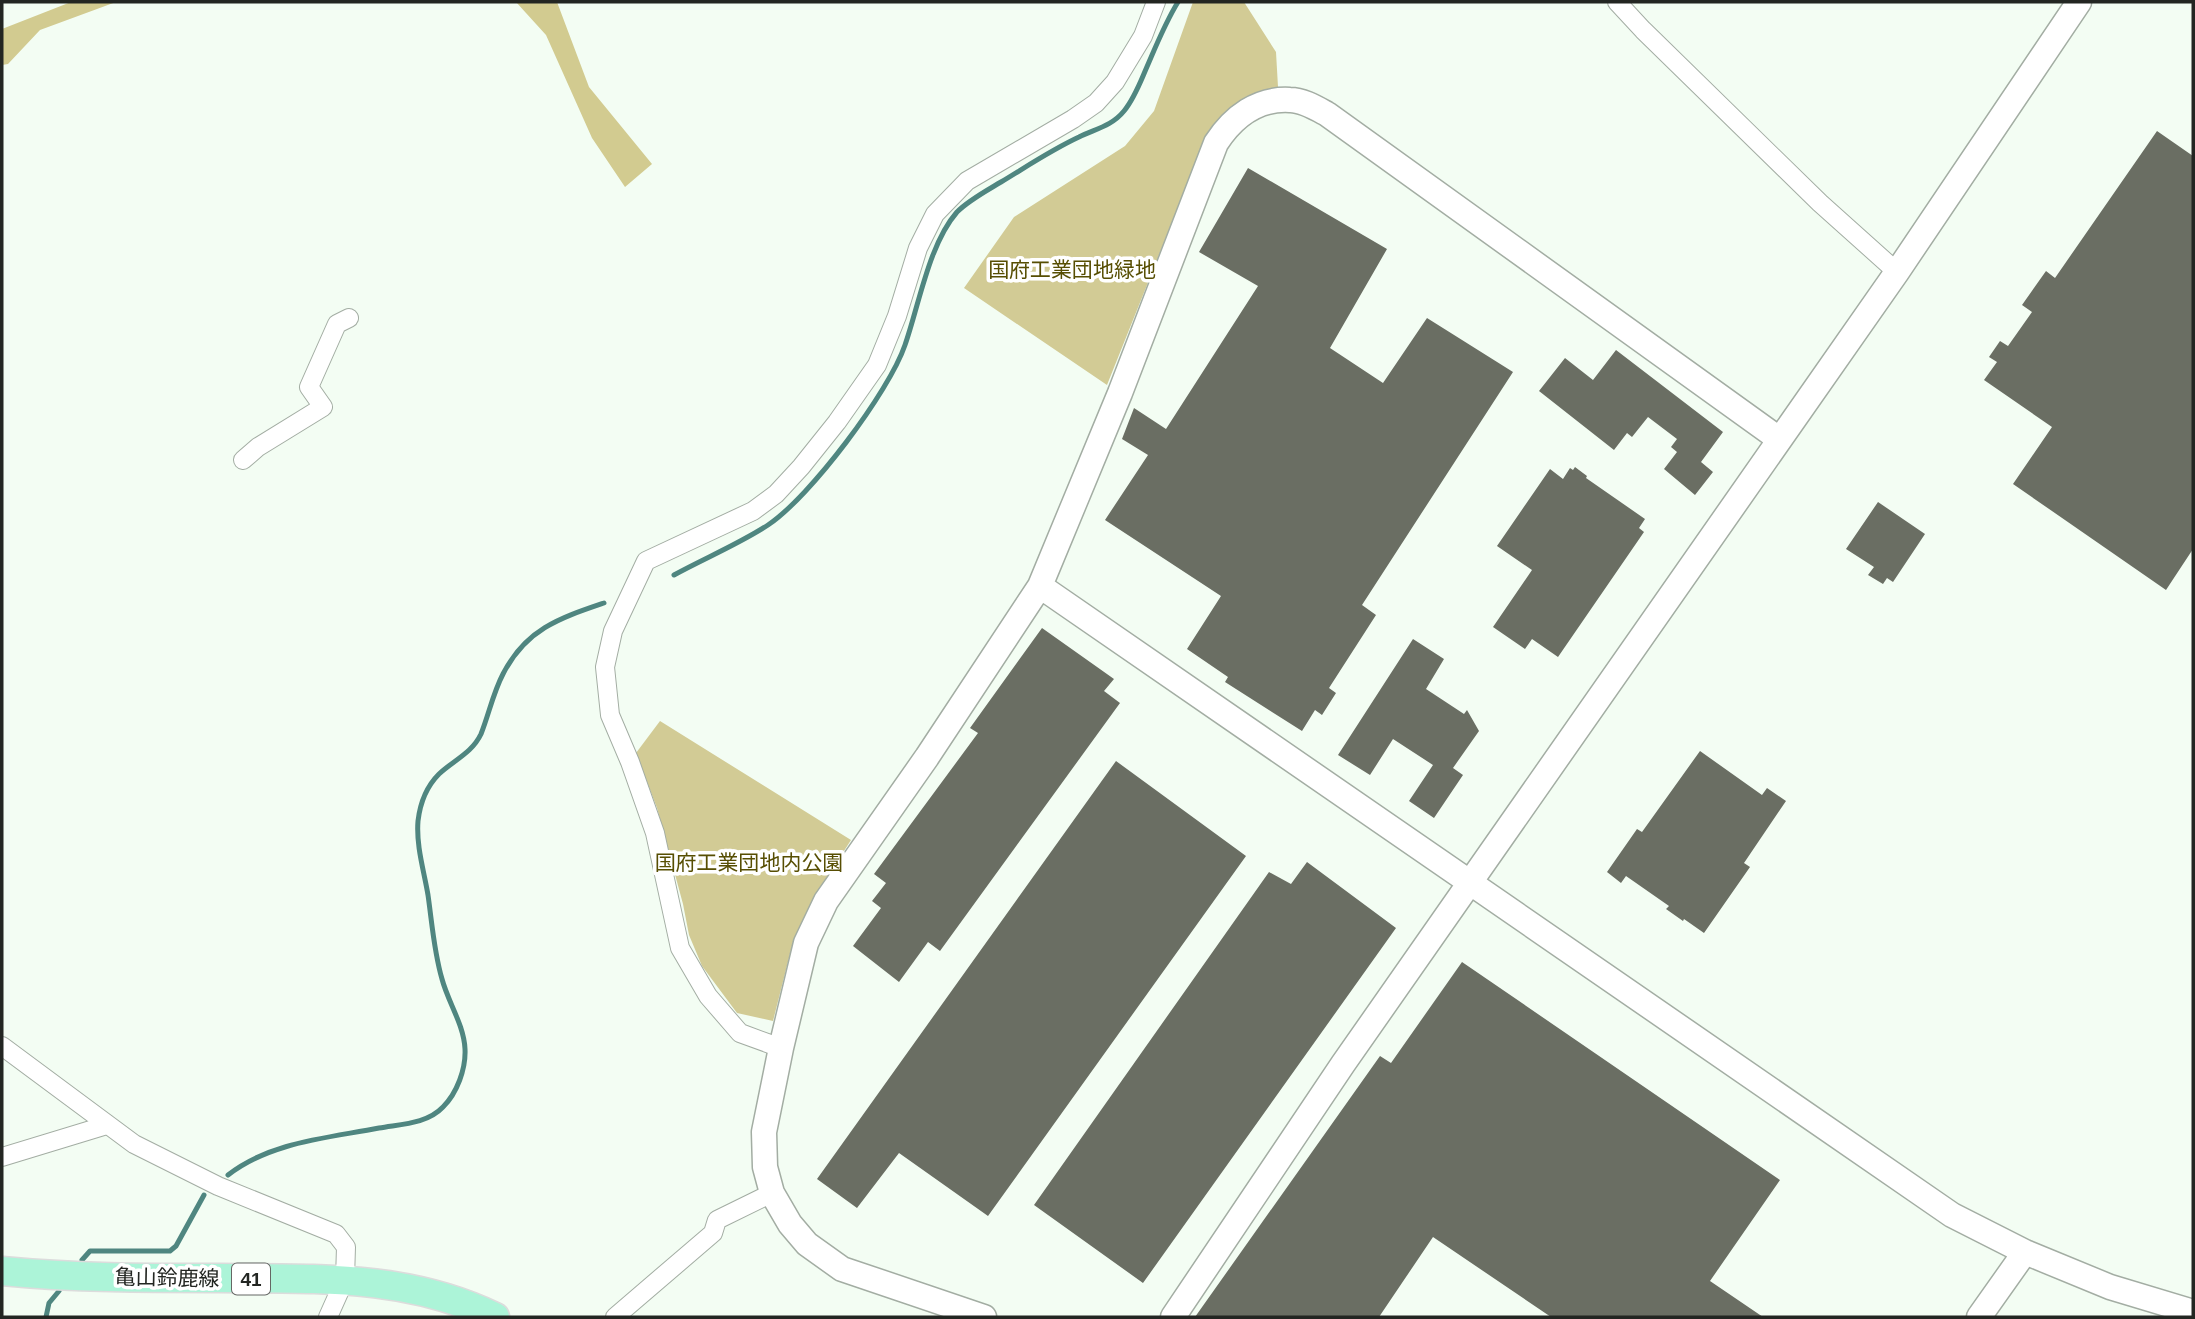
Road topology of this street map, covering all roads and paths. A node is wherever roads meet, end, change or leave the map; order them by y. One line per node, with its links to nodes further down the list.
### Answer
1 (1156, 2): 11 (street)
2 (1617, 2): 4 (street)
3 (2079, 2): 4 (street)
4 (1897, 272): 6 (street)
5 (349, 318): 7 (street)
6 (1779, 439): 8 (street); 9 (street)
7 (243, 460)
8 (1040, 586): 9 (street); 11 (street)
9 (1472, 881): 15 (street); 23 (street)
10 (2, 1046): 12 (street)
11 (781, 1048): 14 (street)
12 (107, 1125): 13 (street); 17 (street)
13 (2, 1157)
14 (764, 1197): 21 (street); 22 (street)
15 (2025, 1252): 18 (street); 24 (street)
16 (2, 1271): 17 (main road, 亀山鈴鹿線 / 41)
17 (345, 1279): 19 (street); 20 (main road, 亀山鈴鹿線 / 41)
18 (2193, 1312)
19 (328, 1317)
20 (495, 1317)
21 (615, 1317)
22 (984, 1317)
23 (1173, 1317)
24 (1979, 1317)

